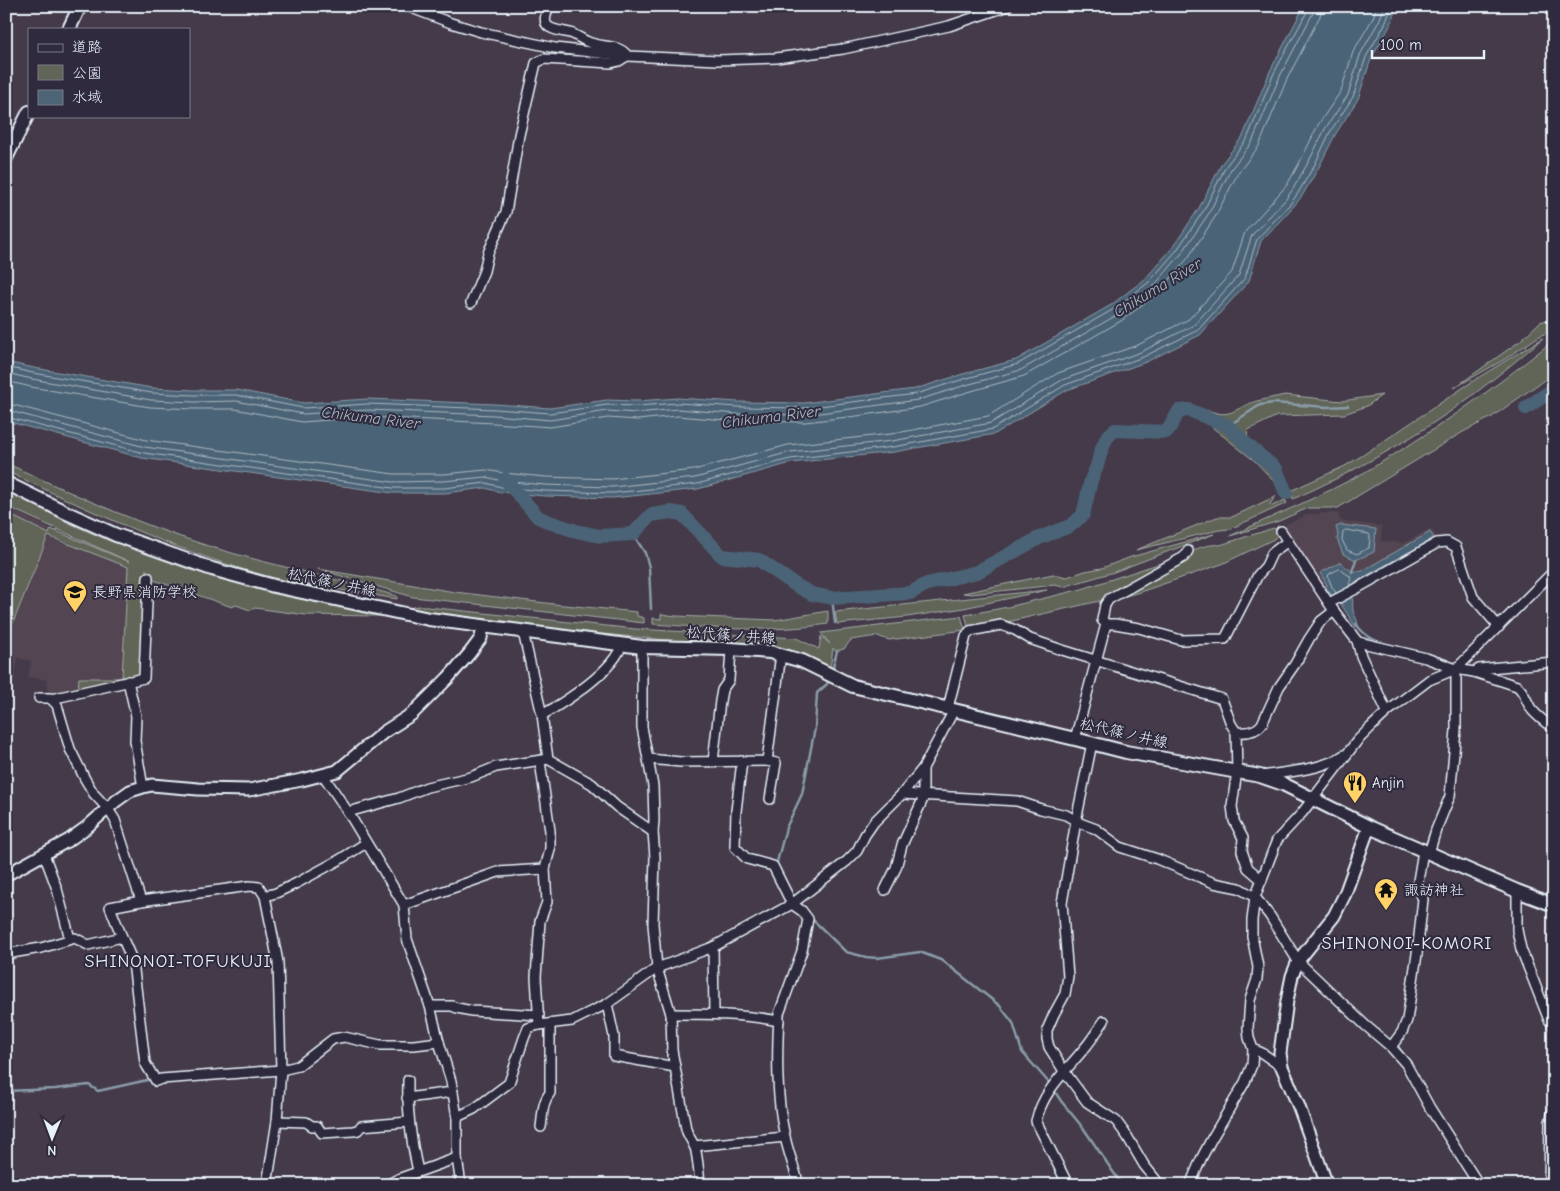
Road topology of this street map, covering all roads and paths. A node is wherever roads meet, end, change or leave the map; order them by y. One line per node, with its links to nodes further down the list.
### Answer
1 (80, 6): 5 (main road)
2 (406, 6): 6 (street)
3 (549, 6): 6 (street)
4 (1008, 6): 6 (street)
5 (69, 28)
6 (626, 56): 9 (street)
7 (28, 114): 8 (main road)
8 (6, 158)
9 (471, 303)
10 (6, 483): 18 (main road, 松代篠ノ井線)
11 (1281, 530): 12 (street)
12 (1288, 540): 16 (street); 17 (street)
13 (1188, 551): 17 (street)
14 (1554, 572): 19 (street)
15 (148, 577): 30 (street)
16 (1332, 605): 19 (street); 21 (street); 37 (street)
17 (1106, 624): 26 (street)
18 (483, 626): 20 (main road, 松代篠ノ井線); 48 (street)
19 (1499, 627): 28 (street)
20 (523, 632): 22 (main road, 松代篠ノ井線); 35 (street)
21 (1358, 642): 28 (street); 34 (street)
22 (622, 644): 23 (main road, 松代篠ノ井線); 35 (street)
23 (642, 647): 24 (main road, 松代篠ノ井線); 41 (street)
24 (731, 648): 25 (main road, 松代篠ノ井線); 45 (street)
25 (781, 654): 33 (main road, 松代篠ノ井線); 44 (street)
26 (1095, 661): 33 (street); 37 (street); 38 (street)
27 (1554, 662): 29 (street)
28 (1456, 669): 29 (street); 34 (street); 61 (street)
29 (1474, 672): 36 (street)
30 (128, 682): 32 (street); 50 (street)
31 (39, 698): 32 (street)
32 (51, 699): 55 (street)
33 (951, 709): 38 (main road, 松代篠ノ井線); 46 (street)
34 (1387, 712): 40 (street)
35 (542, 715): 42 (street)
36 (1554, 729)
37 (1236, 732): 47 (street)
38 (1075, 739): 39 (main road, 松代篠ノ井線)
39 (1092, 743): 47 (main road, 松代篠ノ井線); 57 (street)
40 (1349, 752): 49 (street); 54 (street)
41 (648, 759): 45 (street); 59 (street)
42 (544, 760): 56 (street); 59 (street); 63 (street)
43 (742, 761): 44 (street); 45 (street); 71 (street)
44 (768, 761): 53 (street)
45 (713, 762)
46 (923, 768): 51 (street); 52 (street)
47 (1237, 772): 49 (main road, 松代篠ノ井線); 65 (street)
48 (323, 775): 50 (street); 56 (street)
49 (1260, 776): 54 (main road, 松代篠ノ井線)
50 (143, 787): 55 (street)
51 (902, 794): 52 (street); 71 (street)
52 (924, 795): 57 (street); 66 (street)
53 (770, 799)
54 (1311, 799): 58 (main road, 松代篠ノ井線); 65 (street)
55 (108, 809): 62 (street); 70 (street)
56 (348, 812): 60 (street)
57 (1076, 821): 69 (street); 96 (street)
58 (1368, 827): 61 (main road, 松代篠ノ井線); 78 (street)
59 (653, 832): 79 (street)
60 (366, 843): 68 (street); 72 (street)
61 (1426, 852): 67 (main road, 松代篠ノ井線); 91 (street)
62 (44, 854): 64 (street); 75 (street)
63 (545, 869): 72 (street); 84 (street)
64 (6, 875)
65 (1262, 880): 69 (street)
66 (885, 890)
67 (1517, 891): 73 (main road, 松代篠ノ井線); 89 (street)
68 (265, 896): 70 (street); 95 (street)
69 (1255, 897): 78 (street); 92 (street)
70 (141, 901): 74 (street)
71 (792, 904): 76 (street); 85 (street)
72 (404, 905): 81 (street)
73 (1554, 905)
74 (122, 937): 75 (street); 95 (street)
75 (70, 940): 77 (street)
76 (713, 946): 79 (street); 83 (street)
77 (6, 954)
78 (1298, 961): 91 (street); 94 (street)
79 (657, 968): 80 (street); 82 (street)
80 (607, 1004): 88 (street); 93 (street)
81 (430, 1006): 84 (street); 90 (street)
82 (671, 1014): 83 (street); 93 (street)
83 (714, 1014): 85 (street)
84 (539, 1015): 87 (street)
85 (779, 1021): 105 (street)
86 (1104, 1021): 96 (street)
87 (539, 1024): 88 (street); 101 (street)
88 (550, 1024): 104 (street)
89 (1554, 1026)
90 (439, 1042): 95 (street); 98 (street)
91 (1392, 1047): 118 (street)
92 (1253, 1049): 94 (street); 116 (street)
93 (675, 1067): 106 (street)
94 (1282, 1067): 117 (street)
95 (281, 1070): 102 (street)
96 (1064, 1071): 114 (street); 115 (street)
97 (408, 1080): 99 (street)
98 (452, 1092): 99 (street); 101 (street)
99 (407, 1098): 103 (street)
100 (1554, 1107): 119 (street)
101 (457, 1116): 107 (street)
102 (277, 1121): 103 (street); 110 (street)
103 (409, 1122): 108 (street)
104 (541, 1127)
105 (785, 1137): 106 (street); 109 (street)
106 (694, 1146): 113 (street)
107 (457, 1158): 108 (street); 112 (street)
108 (418, 1171): 111 (street)
109 (799, 1182)
110 (267, 1185)
111 (387, 1185)
112 (461, 1185)
113 (700, 1185)
114 (1068, 1185)
115 (1160, 1185)
116 (1190, 1185)
117 (1327, 1185)
118 (1479, 1185)
119 (1549, 1185)

